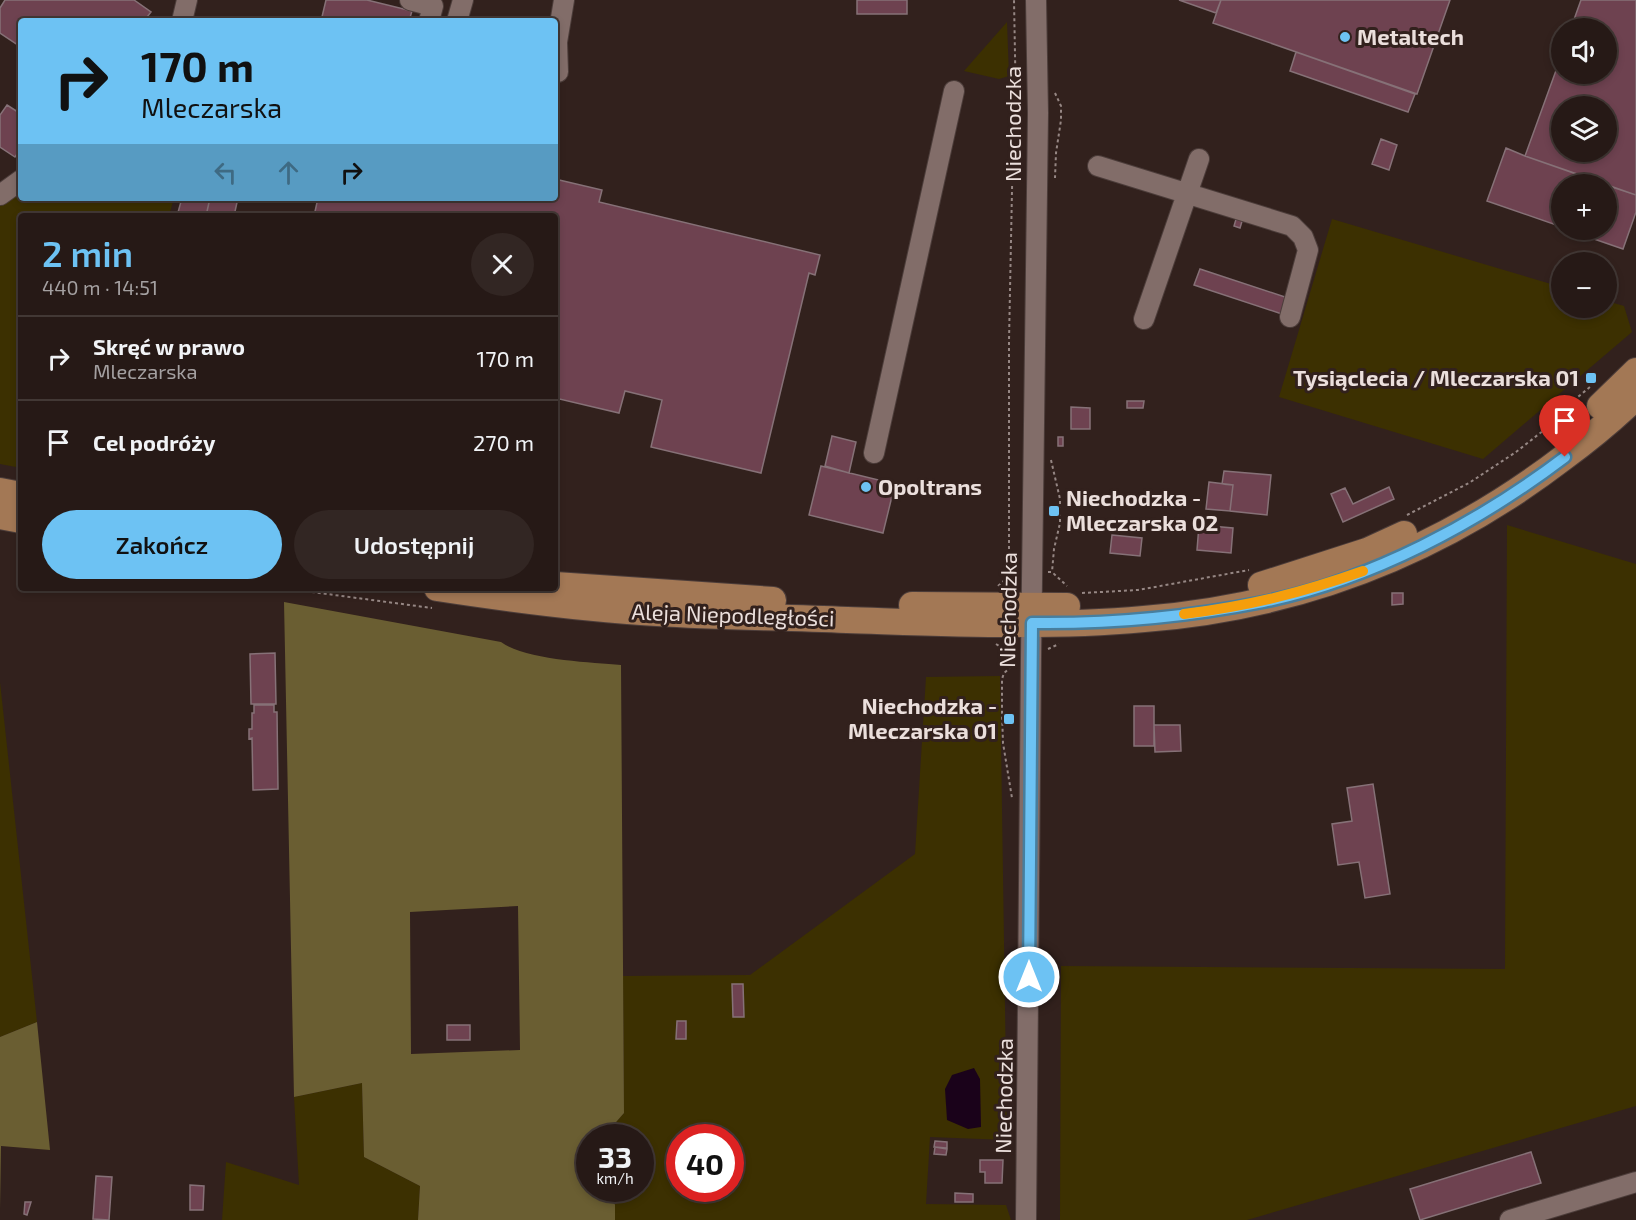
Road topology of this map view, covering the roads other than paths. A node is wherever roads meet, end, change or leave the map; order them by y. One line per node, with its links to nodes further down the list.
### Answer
1 (187, 0): 6 (street)
2 (410, 0): 7 (street)
3 (463, 0): 8 (street)
4 (564, 0): 9 (street)
5 (1036, 0): 27 (street, Niechodzka)
6 (183, 18)
7 (430, 18)
8 (458, 18)
9 (558, 36)
10 (954, 92): 20 (street)
11 (1199, 159): 14 (street)
12 (1098, 166): 14 (street)
13 (18, 182): 15 (street)
14 (1187, 194): 16 (street); 17 (street)
15 (0, 195)
16 (1290, 317)
17 (1144, 319)
18 (1636, 371): 27 (main road)
19 (1636, 397): 27 (main road)
20 (874, 453)
21 (0, 491): 22 (main road)
22 (18, 494)
23 (0, 516): 24 (main road)
24 (18, 519)
25 (558, 585): 27 (main road, Aleja Niepodległości)
26 (436, 598): 27 (main road, Aleja Niepodległości)
27 (1032, 614): 30 (street, Niechodzka)
28 (1634, 1188): 29 (street)
29 (1536, 1216): 31 (street)
30 (1026, 1220)
31 (1510, 1220)

